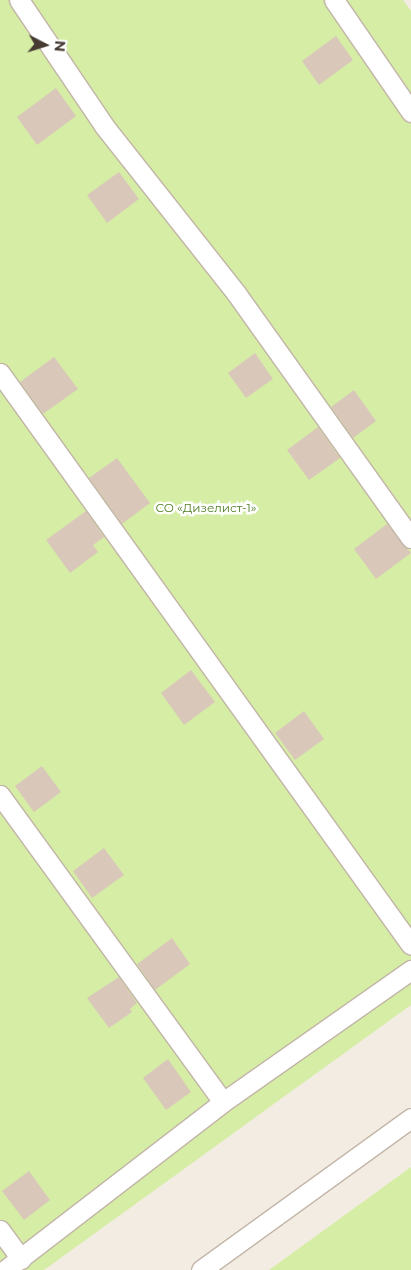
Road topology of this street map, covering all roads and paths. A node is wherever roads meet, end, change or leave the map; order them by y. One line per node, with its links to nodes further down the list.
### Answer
1 (19, 0): 5 (lane)
2 (334, 0): 3 (lane)
3 (411, 112)
4 (0, 373): 7 (lane)
5 (411, 538)
6 (0, 795): 9 (lane)
7 (411, 945)
8 (411, 970): 9 (lane)
9 (223, 1102): 12 (lane)
10 (411, 1118): 14 (lane)
11 (0, 1230): 12 (lane)
12 (21, 1259): 13 (lane)
13 (5, 1270)
14 (201, 1270)

